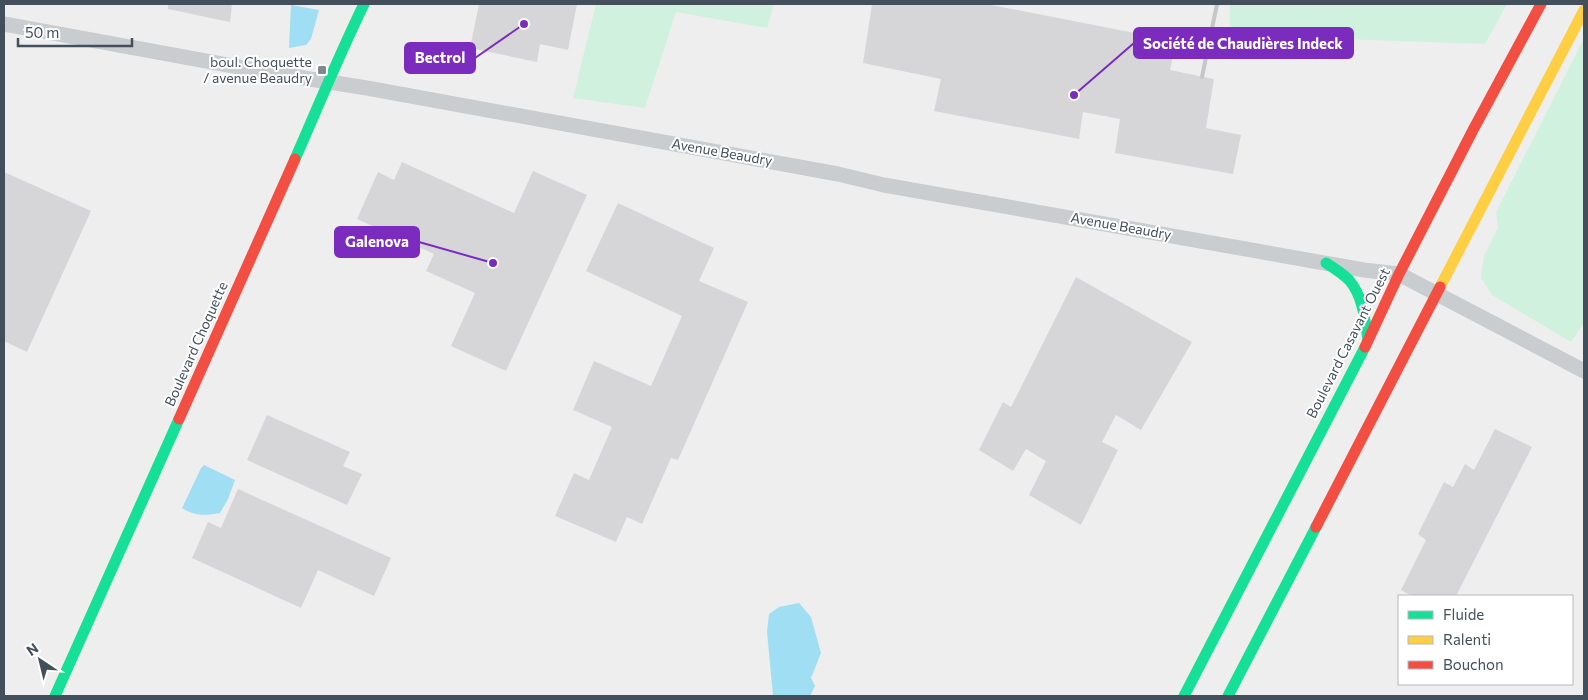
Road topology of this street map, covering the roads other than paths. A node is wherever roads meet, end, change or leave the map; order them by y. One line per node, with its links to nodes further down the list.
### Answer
1 (364, 4): 5 (main road, Boulevard Choquette)
2 (1541, 4): 7 (main road, Boulevard Casavant Ouest)
3 (1584, 10): 8 (main road)
4 (4, 24): 5 (street, Avenue Beaudry)
5 (329, 82): 6 (street, Avenue Beaudry); 11 (main road, Boulevard Choquette)
6 (1326, 263): 7 (street, Avenue Beaudry); 9 (main road)
7 (1399, 274): 8 (street, Avenue Beaudry); 9 (main road, Boulevard Casavant Ouest)
8 (1436, 295): 10 (street, Avenue Beaudry); 13 (main road)
9 (1368, 340): 12 (main road, Boulevard Casavant Ouest)
10 (1584, 371)
11 (55, 696)
12 (1184, 696)
13 (1228, 696)

